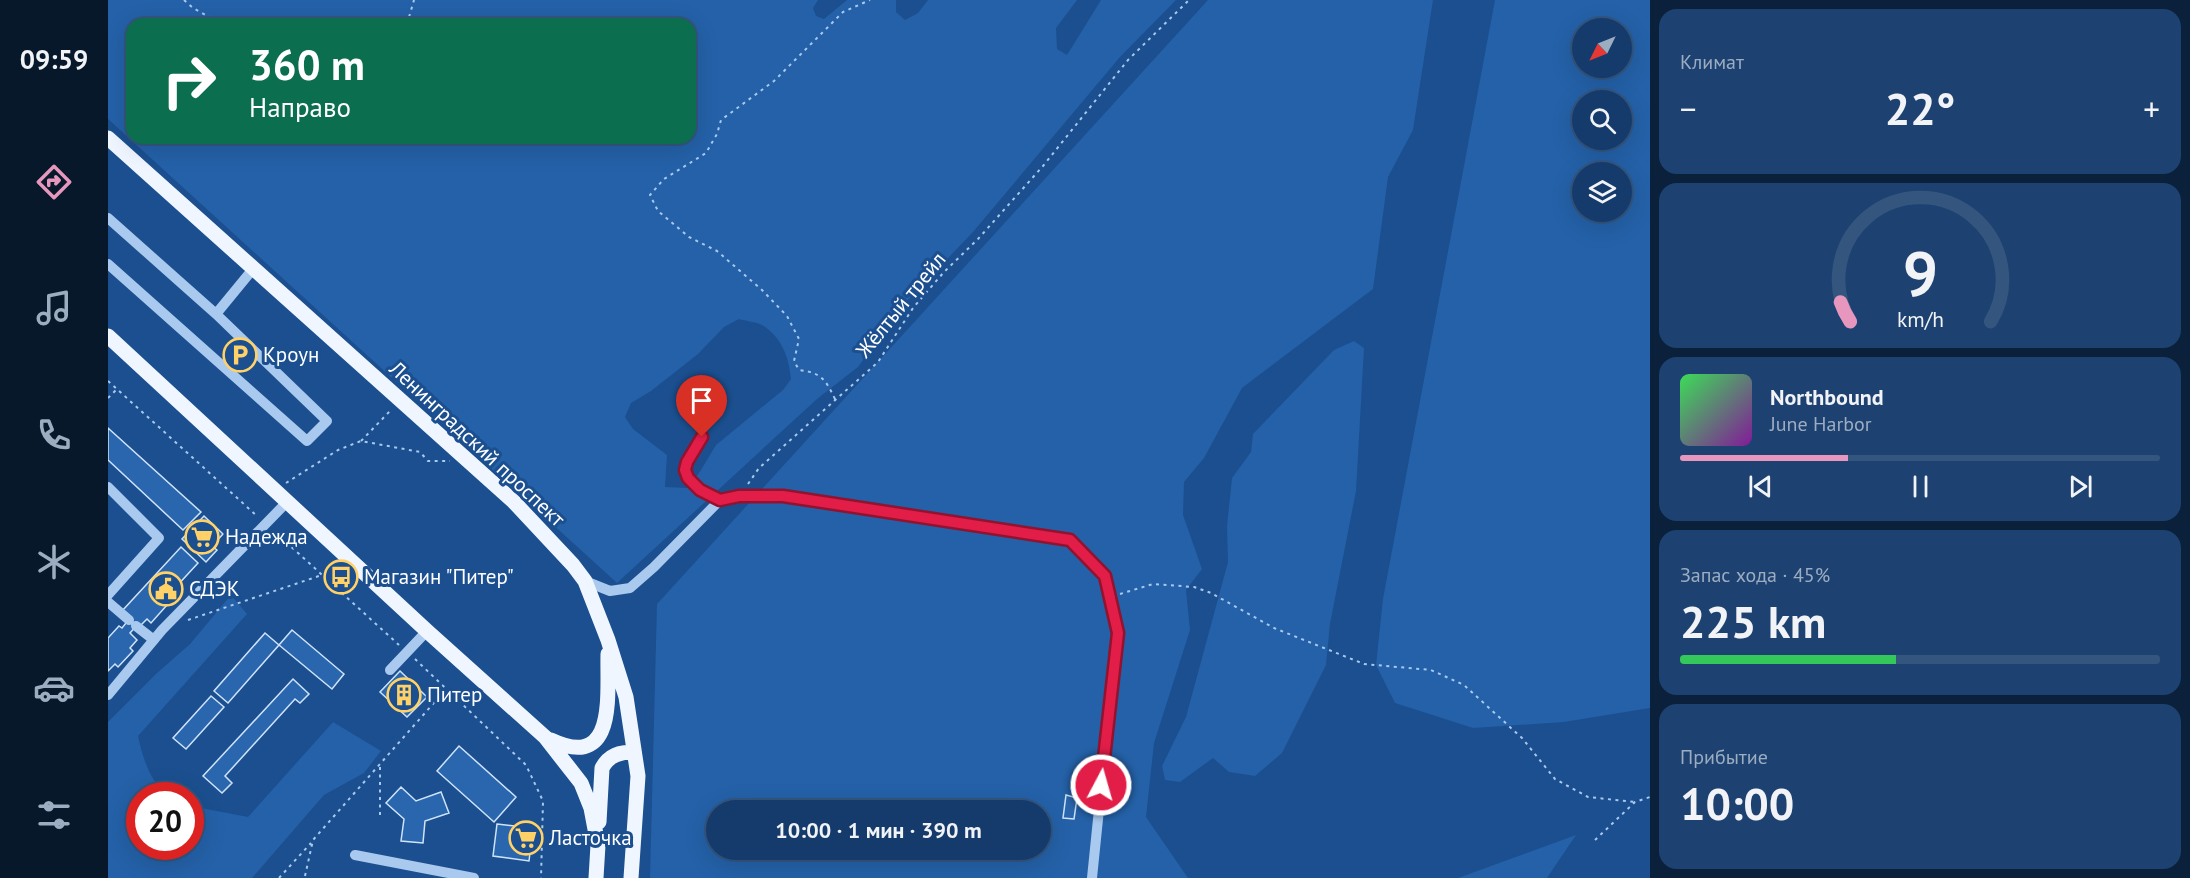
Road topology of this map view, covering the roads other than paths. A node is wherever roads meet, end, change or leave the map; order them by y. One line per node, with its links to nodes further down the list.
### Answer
1 (108, 138): 4 (main road, Ленинградский проспект)
2 (108, 218): 5 (lane)
3 (108, 264): 5 (lane)
4 (253, 269): 5 (lane); 11 (main road, Ленинградский проспект)
5 (216, 314)
6 (108, 336): 10 (main road)
7 (702, 437): 9 (lane)
8 (108, 487): 12 (lane)
9 (720, 500): 11 (lane); 26 (lane)
10 (287, 502): 14 (main road); 15 (lane)
11 (585, 581): 16 (main road, Ленинградский проспект)
12 (108, 595)
13 (108, 602): 15 (lane)
14 (427, 631): 17 (lane); 19 (main road)
15 (154, 640): 18 (lane)
16 (608, 640): 19 (main road); 20 (main road, Ленинградский проспект)
17 (390, 670)
18 (108, 695)
19 (545, 737): 21 (main road)
20 (634, 752): 21 (main road); 25 (main road, Ленинградский проспект)
21 (598, 845): 24 (main road)
22 (355, 855): 23 (lane)
23 (474, 878)
24 (596, 878)
25 (631, 878)
26 (1092, 878)

